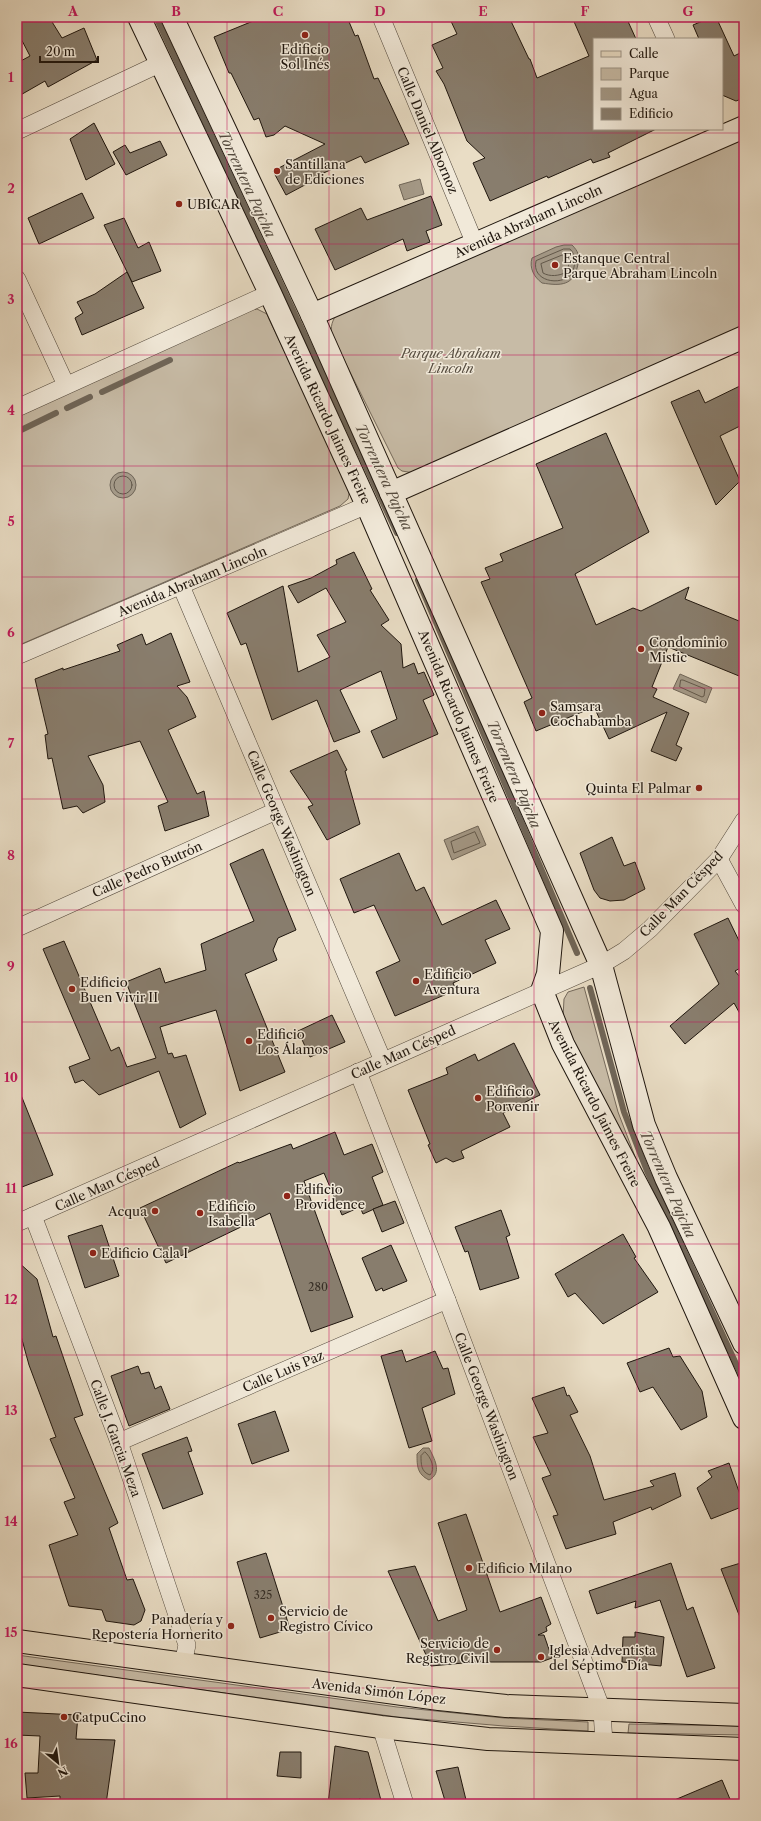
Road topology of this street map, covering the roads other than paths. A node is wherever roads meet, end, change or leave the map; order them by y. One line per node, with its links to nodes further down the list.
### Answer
1 (139, 17): 6 (main road, Avenida Ricardo Jaimes Freire)
2 (172, 17): 13 (main road, Avenida Ricardo Jaimes Freire)
3 (381, 17): 10 (street, Calle Daniel Albornoz)
4 (656, 17): 5 (street)
5 (666, 38)
6 (161, 63): 8 (street); 12 (main road, Avenida Ricardo Jaimes Freire)
7 (744, 127): 9 (main road, Avenida Abraham Lincoln)
8 (17, 131)
9 (708, 135): 10 (main road, Avenida Abraham Lincoln)
10 (475, 244): 13 (main road, Avenida Abraham Lincoln)
11 (17, 279): 15 (street)
12 (270, 293): 15 (street); 18 (main road, Avenida Ricardo Jaimes Freire)
13 (312, 315): 17 (main road, Avenida Ricardo Jaimes Freire)
14 (744, 338): 17 (main road)
15 (66, 385): 16 (street)
16 (17, 408)
17 (391, 494): 26 (main road, Avenida Ricardo Jaimes Freire)
18 (367, 505): 19 (street, Avenida Abraham Lincoln); 27 (main road, Avenida Ricardo Jaimes Freire)
19 (180, 586): 20 (street, Avenida Abraham Lincoln); 21 (street, Calle George Washington)
20 (17, 656)
21 (276, 811): 25 (street, Calle Pedro Butrón); 28 (street, Calle George Washington)
22 (744, 820): 23 (street, Calle Man Césped)
23 (719, 859): 24 (street); 26 (street, Calle Man Césped)
24 (744, 905)
25 (17, 928)
26 (601, 965): 27 (street, Calle Man Césped); 33 (main road, Avenida Ricardo Jaimes Freire)
27 (542, 991): 28 (street, Calle Man Césped); 34 (main road, Avenida Ricardo Jaimes Freire)
28 (383, 1061): 29 (street, Calle Man Césped)
29 (358, 1072): 30 (street, Calle Man Césped); 32 (street, Calle George Washington)
30 (33, 1216): 31 (street, Calle Man Césped); 35 (street, Calle J. Garcia Meza)
31 (17, 1223)
32 (447, 1300): 35 (street, Calle Luis Paz); 39 (street, Calle George Washington)
33 (744, 1343)
34 (744, 1418)
35 (119, 1442): 37 (street, Calle J. Garcia Meza)
36 (17, 1641): 37 (main road, Avenida Simón López)
37 (183, 1664): 39 (main road, Avenida Simón López)
38 (17, 1676): 41 (main road)
39 (602, 1710): 40 (main road, Avenida Simón López); 42 (street, Calle George Washington)
40 (744, 1715)
41 (380, 1727): 42 (main road); 44 (street)
42 (604, 1744): 43 (main road)
43 (744, 1749)
44 (405, 1804)

